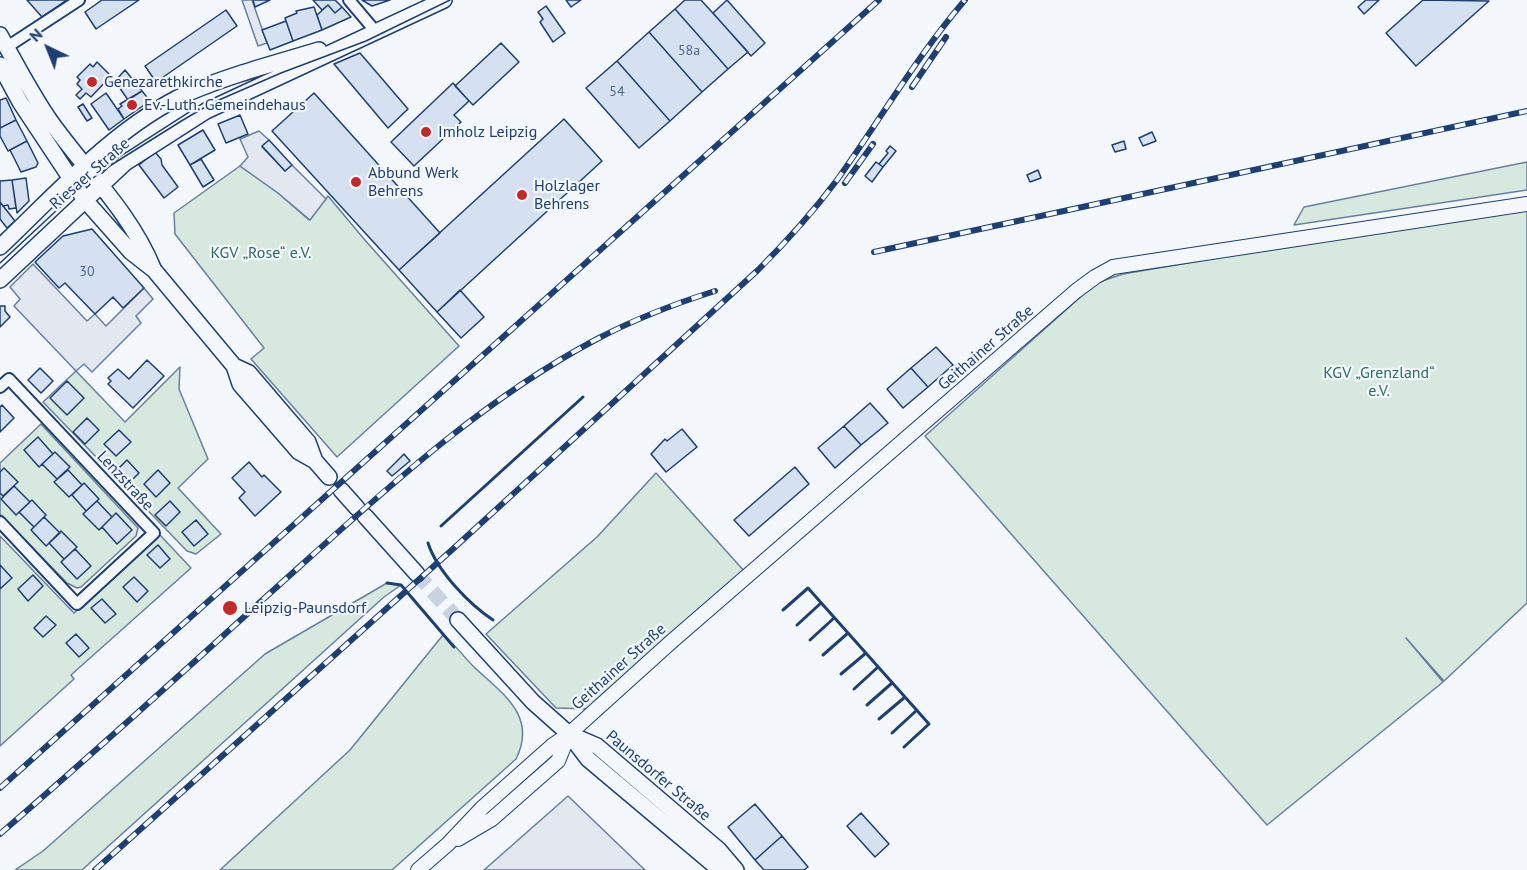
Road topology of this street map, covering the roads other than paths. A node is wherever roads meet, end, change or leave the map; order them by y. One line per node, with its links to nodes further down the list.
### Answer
1 (79, 0): 5 (street)
2 (349, 0): 4 (street)
3 (444, 0): 4 (main road, Riesaer Straße)
4 (376, 32): 7 (main road, Riesaer Straße); 9 (main road, Riesaer Straße)
5 (3, 41): 7 (main road)
6 (0, 65): 8 (main road)
7 (87, 166): 8 (main road, Riesaer Straße); 9 (main road)
8 (70, 180): 10 (main road); 12 (main road, Riesaer Straße)
9 (101, 186): 10 (main road, Riesaer Straße); 13 (main road)
10 (86, 200): 13 (main road); 14 (main road, Riesaer Straße)
11 (1527, 204): 21 (street, Geithainer Straße)
12 (0, 247)
13 (154, 270): 16 (main road)
14 (0, 280)
15 (0, 387): 18 (street, Lenzstraße)
16 (329, 477)
17 (341, 490): 19 (main road)
18 (0, 522)
19 (417, 574)
20 (458, 620): 21 (main road)
21 (569, 734): 22 (street, Geithainer Straße); 23 (main road, Paunsdorfer Straße); 24 (main road, Paunsdorfer Straße)
22 (418, 870)
23 (720, 870)
24 (736, 870)

